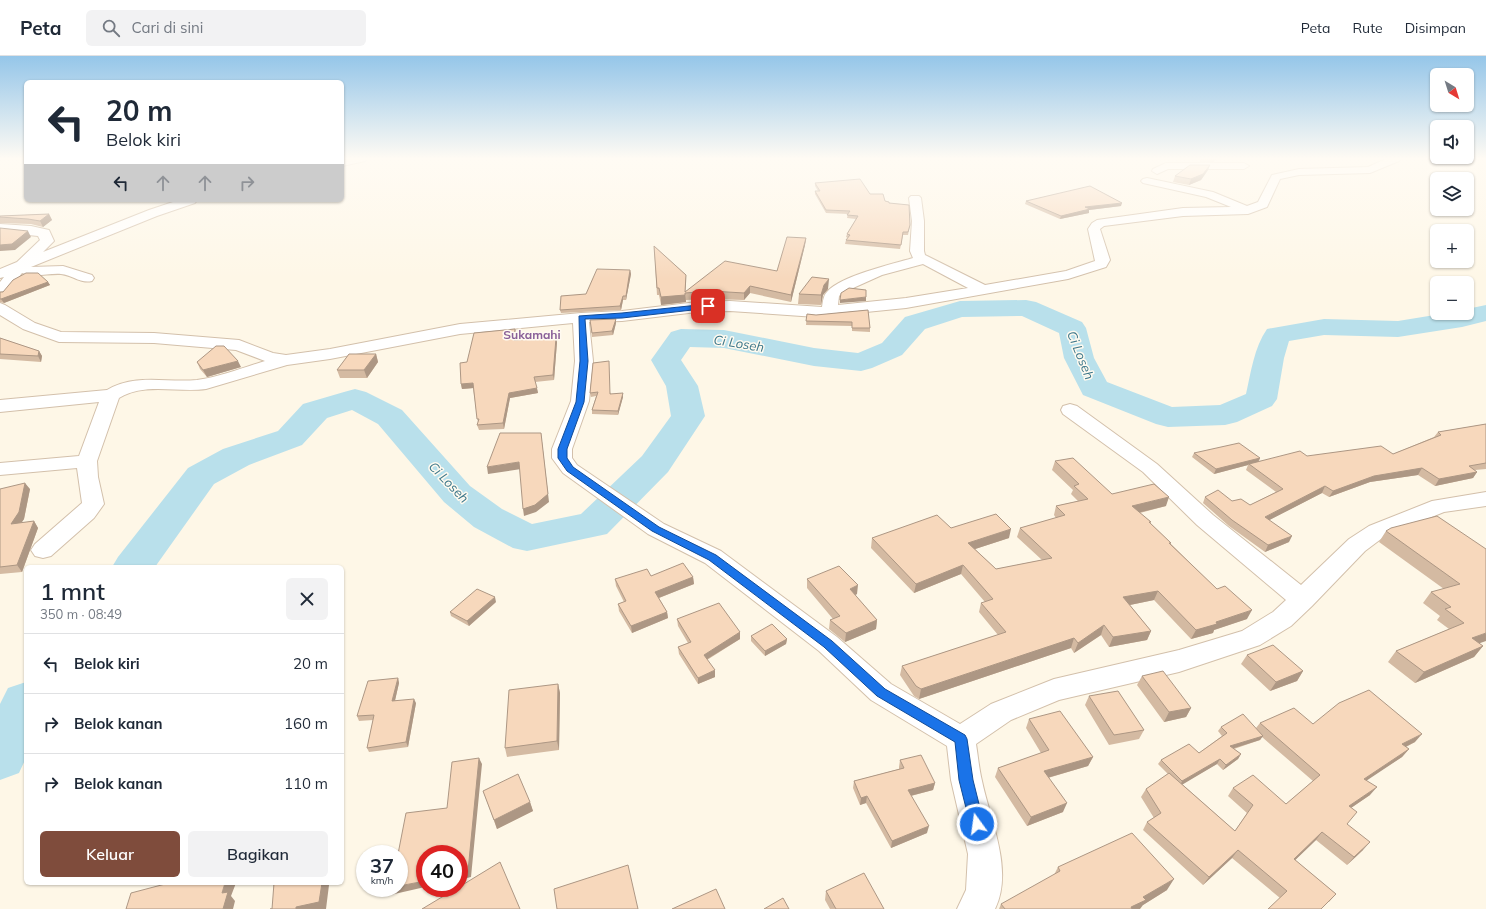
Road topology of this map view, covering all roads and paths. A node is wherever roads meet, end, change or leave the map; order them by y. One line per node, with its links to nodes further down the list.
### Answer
1 (915, 198): 7 (street)
2 (1220, 199): 5 (street)
3 (1265, 199): 5 (street)
4 (185, 202): 8 (street)
5 (1248, 210): 11 (street)
6 (0, 228): 8 (street)
7 (923, 260): 11 (street); 14 (street)
8 (20, 267): 9 (street); 10 (street); 12 (street)
9 (0, 274)
10 (86, 278)
11 (984, 290): 14 (street)
12 (0, 291)
13 (0, 308): 16 (street)
14 (829, 310): 15 (street)
15 (581, 318): 16 (street); 25 (street)
16 (286, 360): 17 (street)
17 (111, 395): 18 (street); 20 (street)
18 (0, 406)
19 (1070, 410): 24 (street)
20 (87, 461): 21 (street); 23 (street)
21 (0, 469)
22 (1486, 499): 24 (street)
23 (43, 550)
24 (1303, 600): 25 (street)
25 (961, 739): 26 (street)
26 (974, 909)

